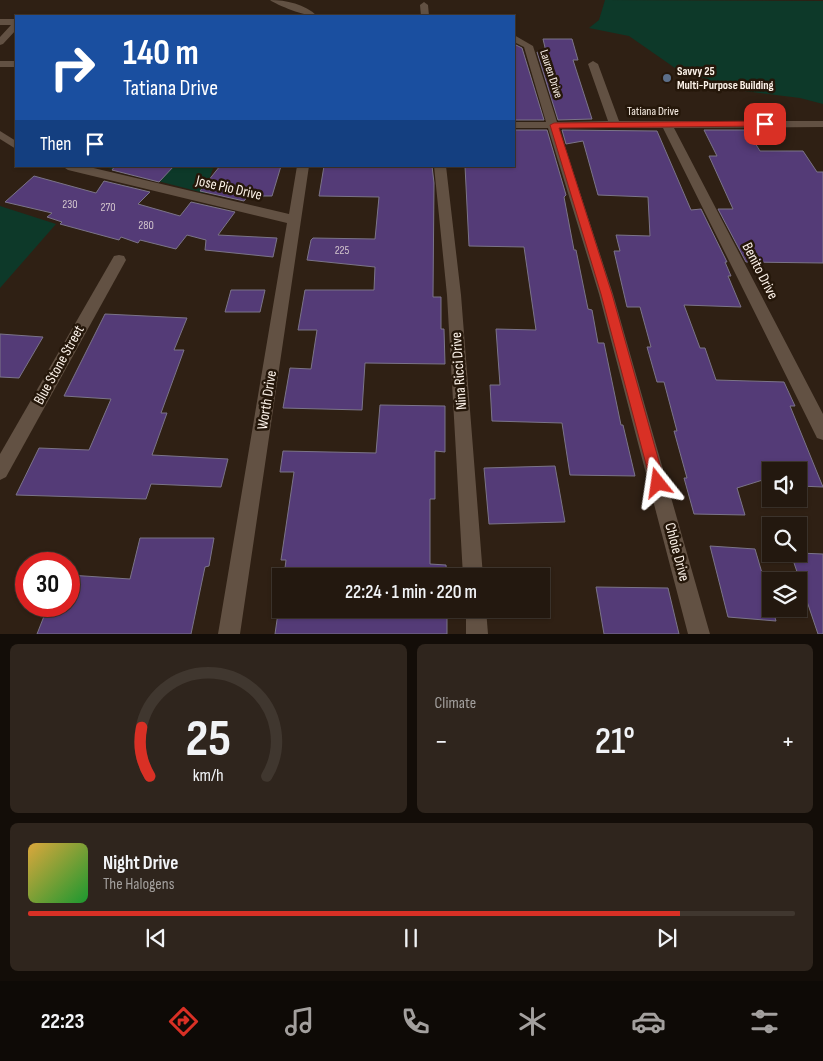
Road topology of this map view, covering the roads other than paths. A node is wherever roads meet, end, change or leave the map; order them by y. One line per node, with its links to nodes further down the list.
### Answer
1 (274, 0): 3 (street)
2 (424, 4): 4 (street)
3 (311, 15)
4 (424, 15)
5 (0, 22): 6 (street)
6 (15, 23)
7 (15, 24): 9 (street)
8 (515, 39): 17 (street, Lauren Drive)
9 (0, 42)
10 (0, 64): 11 (street)
11 (15, 64)
12 (593, 64): 13 (street)
13 (615, 124): 14 (street, Tatiana Drive); 17 (street, Tatiana Drive)
14 (667, 124): 15 (street, Tatiana Drive); 26 (street, Benito Drive)
15 (823, 124)
16 (515, 125): 17 (street, Tatiana Drive)
17 (554, 125): 32 (street, Chloie Drive)
18 (15, 130): 19 (street)
19 (0, 134): 20 (street)
20 (15, 145)
21 (72, 167): 24 (street, Jose Pio Drive)
22 (303, 167): 24 (street, Worth Drive)
23 (440, 167): 28 (street, Nina Ricci Drive)
24 (294, 220): 30 (street, Worth Drive)
25 (119, 260): 27 (street, Blue Stone Street)
26 (823, 432)
27 (0, 471)
28 (473, 568)
29 (477, 618): 31 (street)
30 (229, 634)
31 (478, 634)
32 (700, 634)

